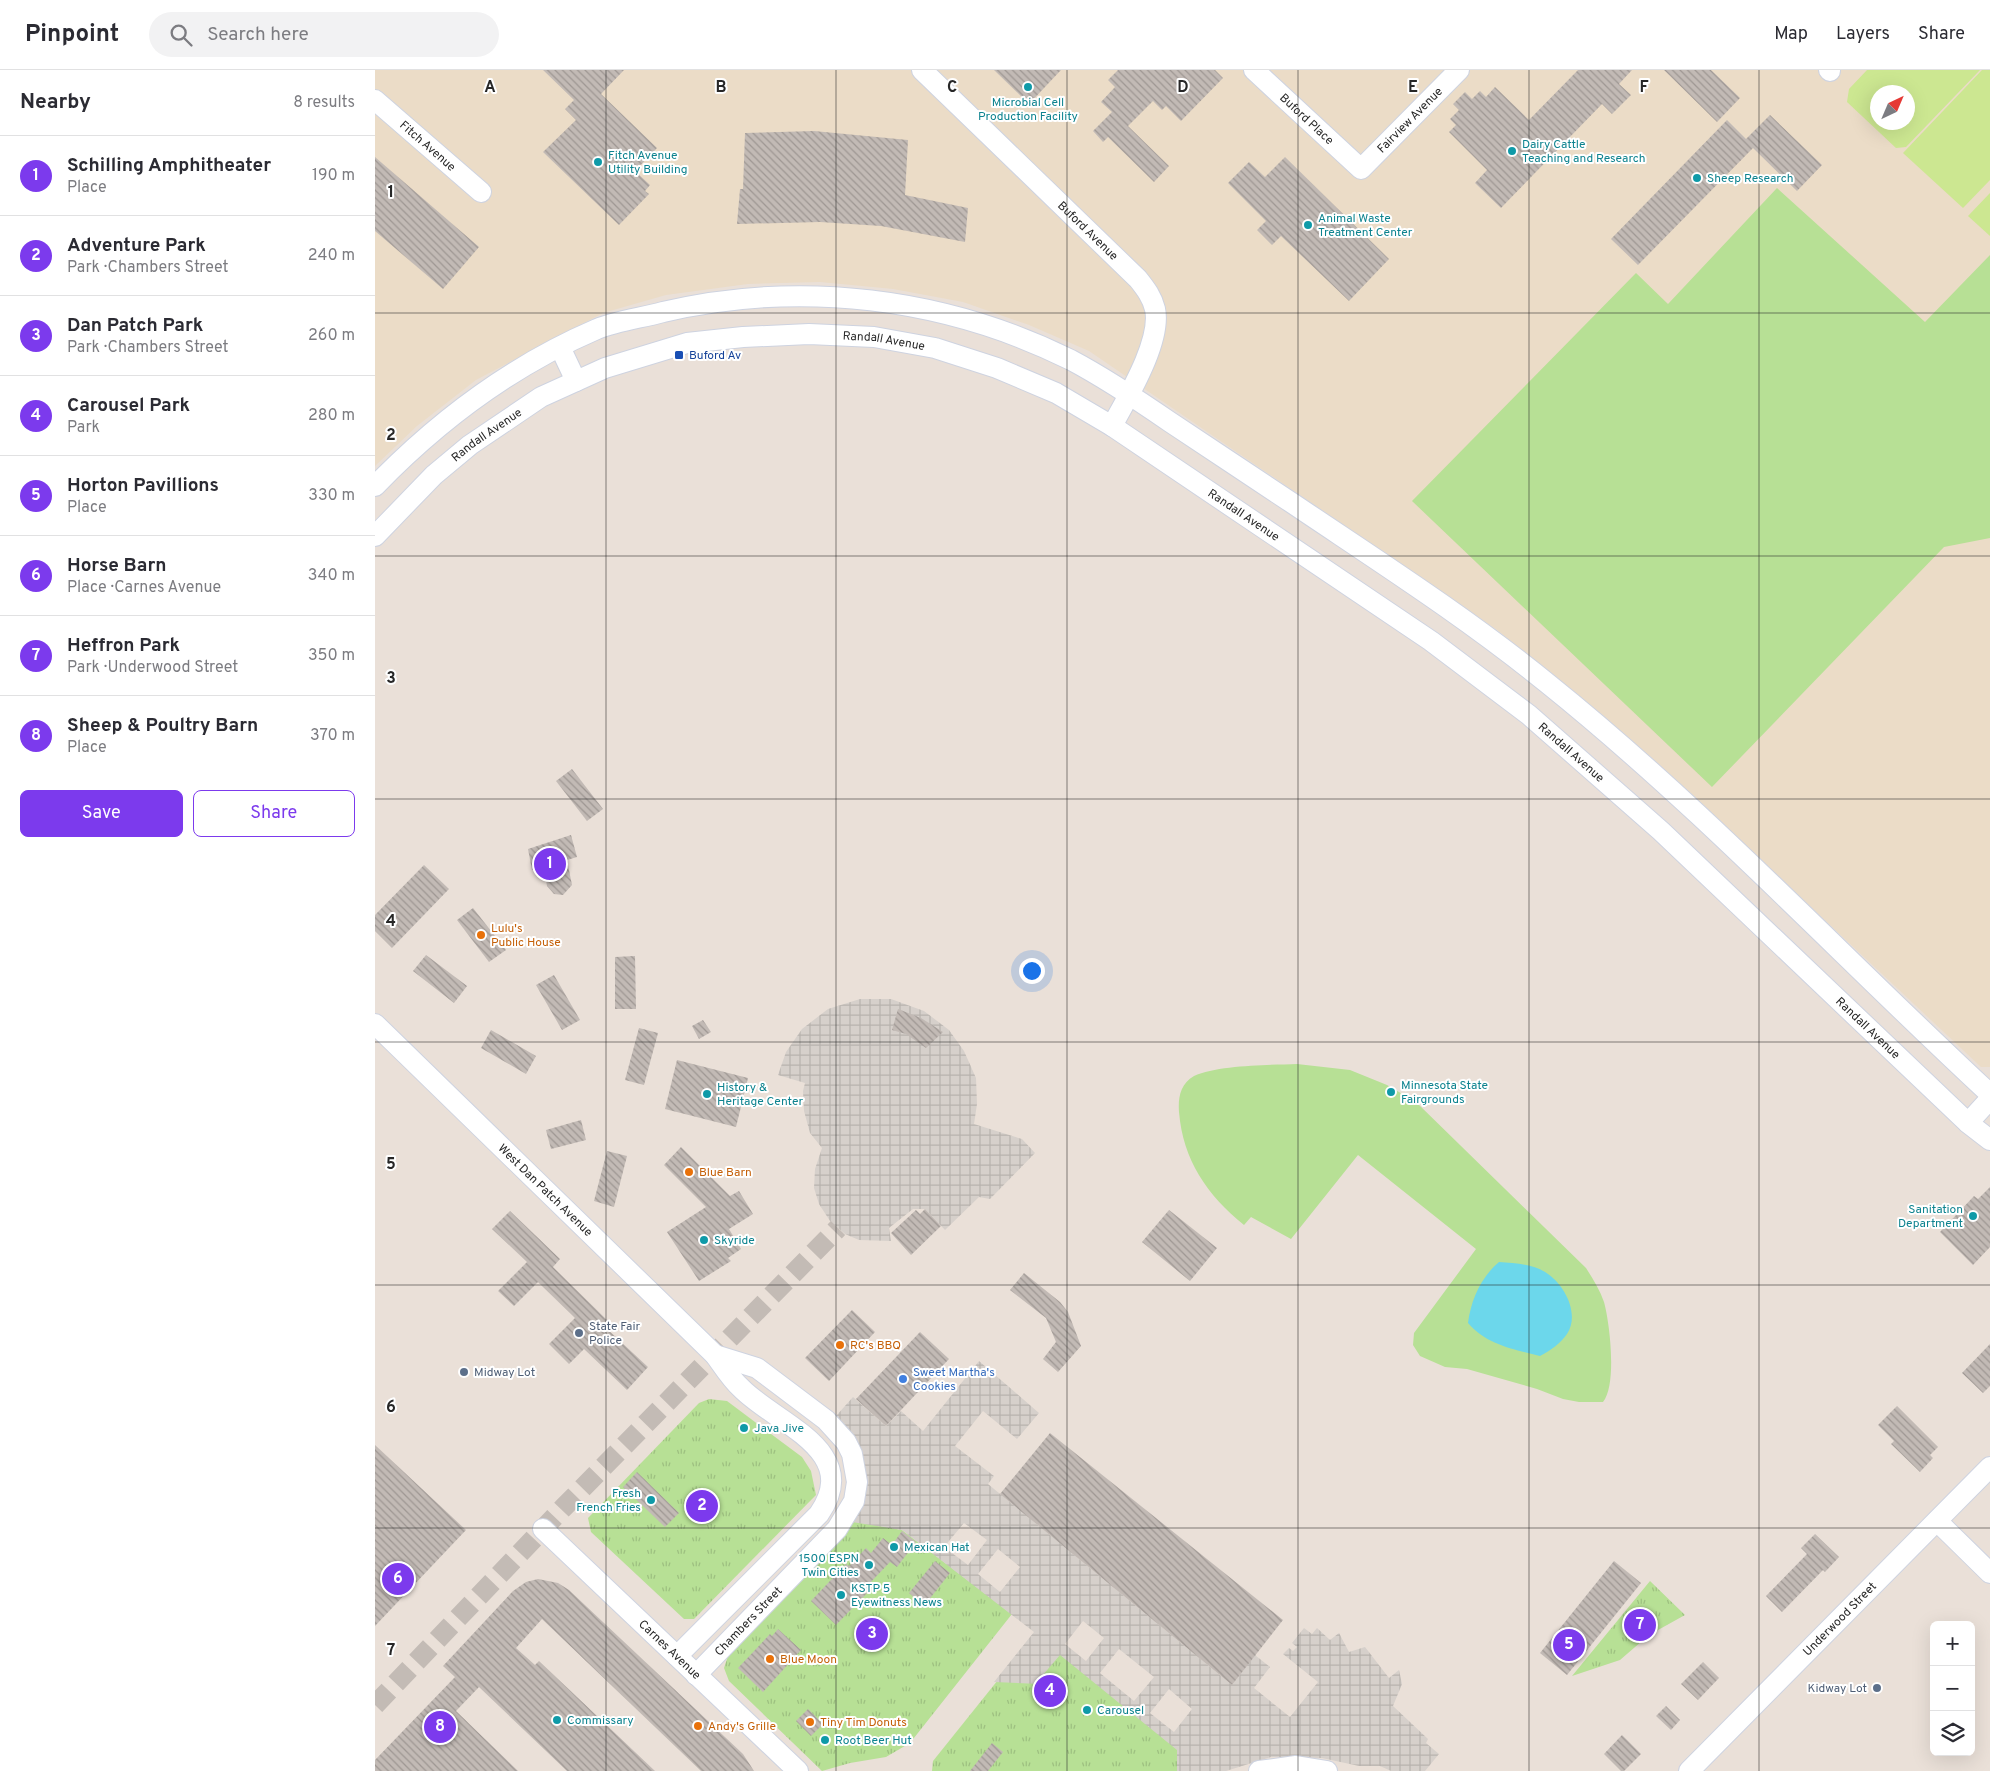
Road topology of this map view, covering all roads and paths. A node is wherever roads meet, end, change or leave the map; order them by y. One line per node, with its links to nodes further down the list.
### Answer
1 (922, 70): 9 (street, Buford Avenue)
2 (1254, 70): 5 (street, Buford Place)
3 (1459, 70): 5 (street, Fairview Avenue)
4 (375, 100): 6 (street, Fitch Avenue)
5 (1361, 169)
6 (481, 192)
7 (560, 347): 8 (street); 9 (street); 11 (street)
8 (576, 381): 10 (street, Randall Avenue); 12 (street, Randall Avenue)
9 (1129, 394): 10 (street, Buford Avenue); 14 (street)
10 (1112, 426): 16 (street, Randall Avenue)
11 (375, 486)
12 (375, 536)
13 (375, 1024): 18 (street, West Dan Patch Avenue)
14 (1990, 1094)
15 (1990, 1099): 16 (street)
16 (1967, 1123): 17 (street, Randall Avenue)
17 (1990, 1140)
18 (715, 1355): 20 (street, West Dan Patch Avenue); 21 (street, West Dan Patch Avenue)
19 (1990, 1467): 22 (street, Underwood Street)
20 (855, 1468): 26 (street, Chambers Street)
21 (830, 1469): 25 (street, Chambers Street)
22 (1937, 1521): 24 (street); 30 (street, Underwood Street)
23 (543, 1529): 25 (street, Carnes Avenue)
24 (1990, 1573)
25 (677, 1656): 26 (street, Carnes Avenue)
26 (696, 1675): 28 (street, Carnes Avenue)
27 (1324, 1770): 29 (street)
28 (798, 1771)
29 (1259, 1771)
30 (1689, 1771)

